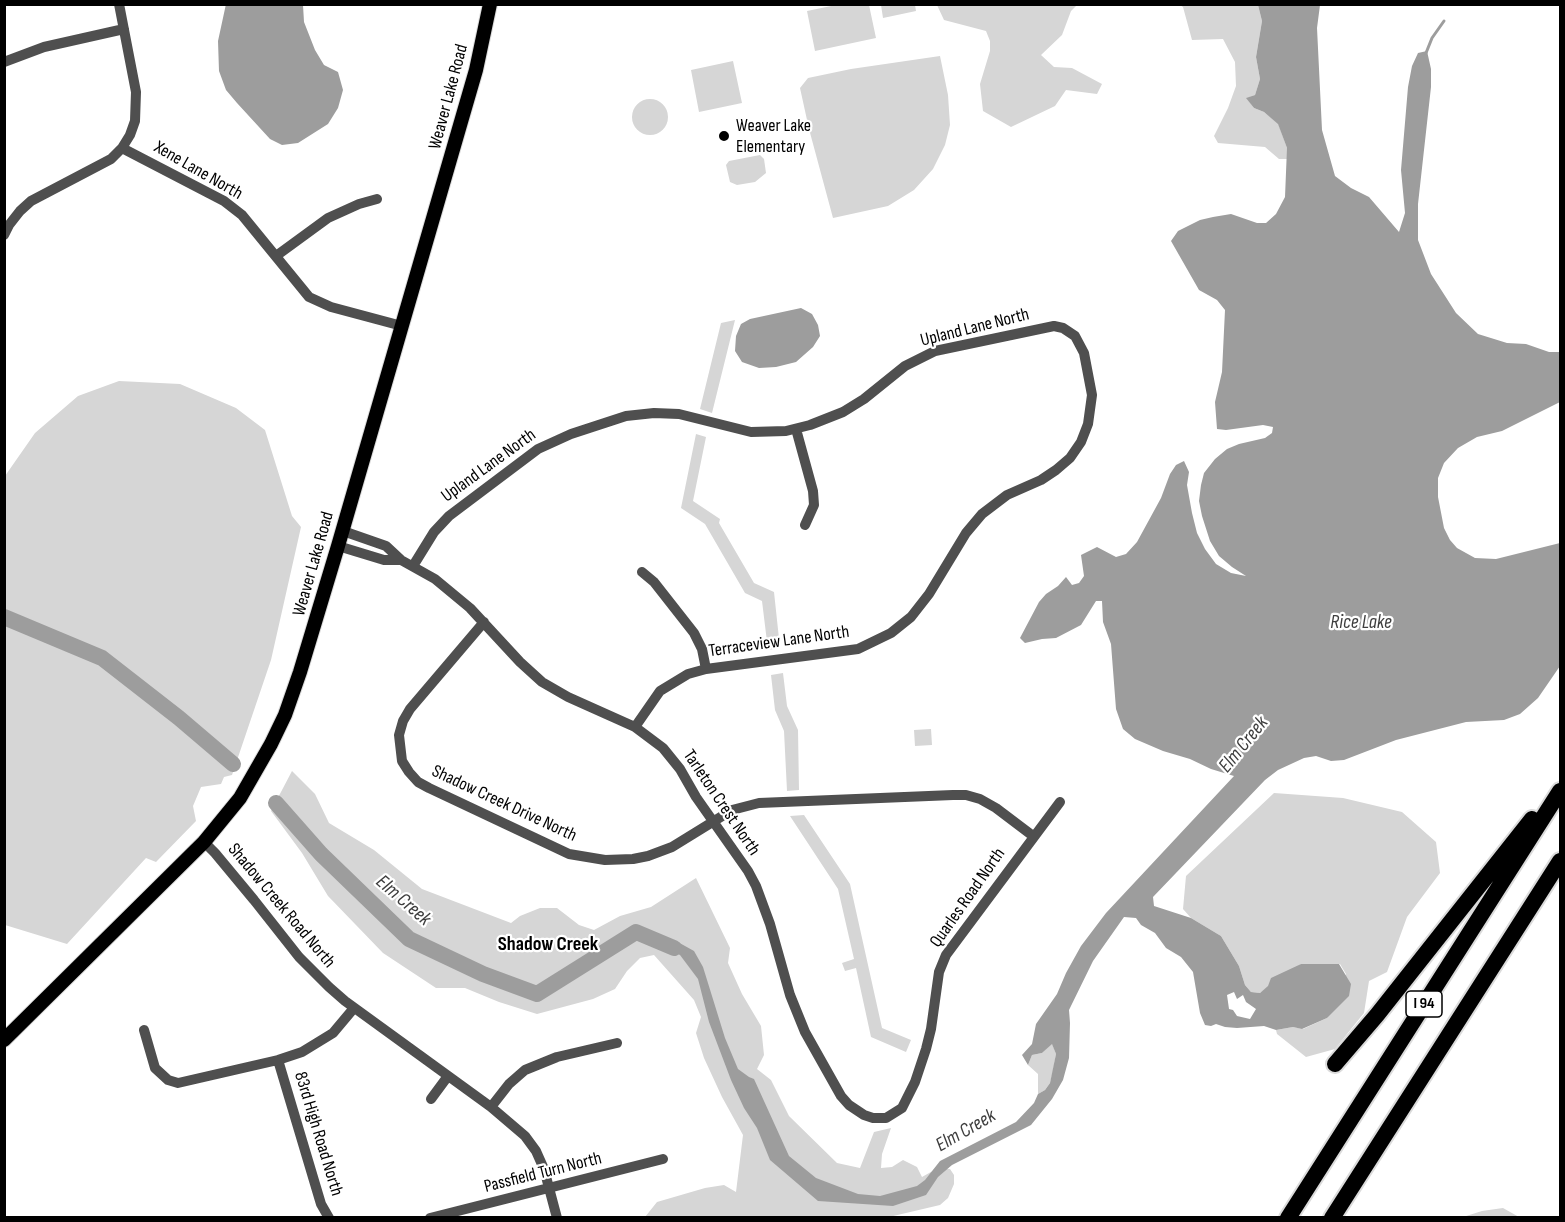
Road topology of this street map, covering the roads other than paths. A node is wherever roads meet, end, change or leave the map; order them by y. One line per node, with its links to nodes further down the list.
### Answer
1 (119, 4): 3 (street)
2 (490, 4): 9 (main road, Weaver Lake Road)
3 (123, 29): 4 (street); 5 (street)
4 (4, 62)
5 (122, 148): 7 (street); 8 (street, Xene Lane North)
6 (377, 199): 8 (street)
7 (4, 235)
8 (276, 256): 9 (street, Xene Lane North)
9 (402, 326): 13 (main road, Weaver Lake Road)
10 (1078, 339): 11 (street, Upland Lane North); 19 (street, Terraceview Lane North)
11 (796, 429): 12 (street); 16 (street, Upland Lane North)
12 (805, 525)
13 (343, 531): 14 (main road, Weaver Lake Road); 15 (street, Tarleton Crest North)
14 (338, 546): 15 (street, Tarleton Crest North); 26 (main road, Weaver Lake Road)
15 (401, 560): 16 (street, Tarleton Crest North)
16 (413, 566): 18 (street, Tarleton Crest North)
17 (642, 572): 19 (street)
18 (484, 622): 20 (street, Tarleton Crest North); 24 (street, Shadow Creek Drive North)
19 (706, 669): 20 (street, Terraceview Lane North)
20 (635, 727): 24 (street, Tarleton Crest North)
21 (1560, 783): 33 (highway)
22 (1560, 791): 43 (highway, I 94)
23 (1059, 802): 25 (street, Quarles Road North)
24 (712, 820): 25 (street, Shadow Creek Drive North); 37 (street, Tarleton Crest North)
25 (1033, 836): 37 (street, Quarles Road North)
26 (204, 843): 28 (street, Shadow Creek Road North); 30 (main road, Weaver Lake Road)
27 (1560, 861): 44 (highway, I 94)
28 (354, 1008): 32 (street); 34 (street, Shadow Creek Road North)
29 (144, 1030): 32 (street)
30 (4, 1040)
31 (617, 1043): 36 (street)
32 (278, 1060): 40 (street, 83rd High Road North)
33 (1335, 1064)
34 (448, 1076): 35 (street); 36 (street, Shadow Creek Road North)
35 (431, 1099)
36 (491, 1107): 39 (street, Shadow Creek Road North)
37 (886, 1118)
38 (663, 1159): 39 (street, Passfield Turn North)
39 (550, 1188): 41 (street, Passfield Turn North); 42 (street, Shadow Creek Road North)
40 (329, 1218)
41 (430, 1218)
42 (557, 1218)
43 (1288, 1218)
44 (1332, 1218)

